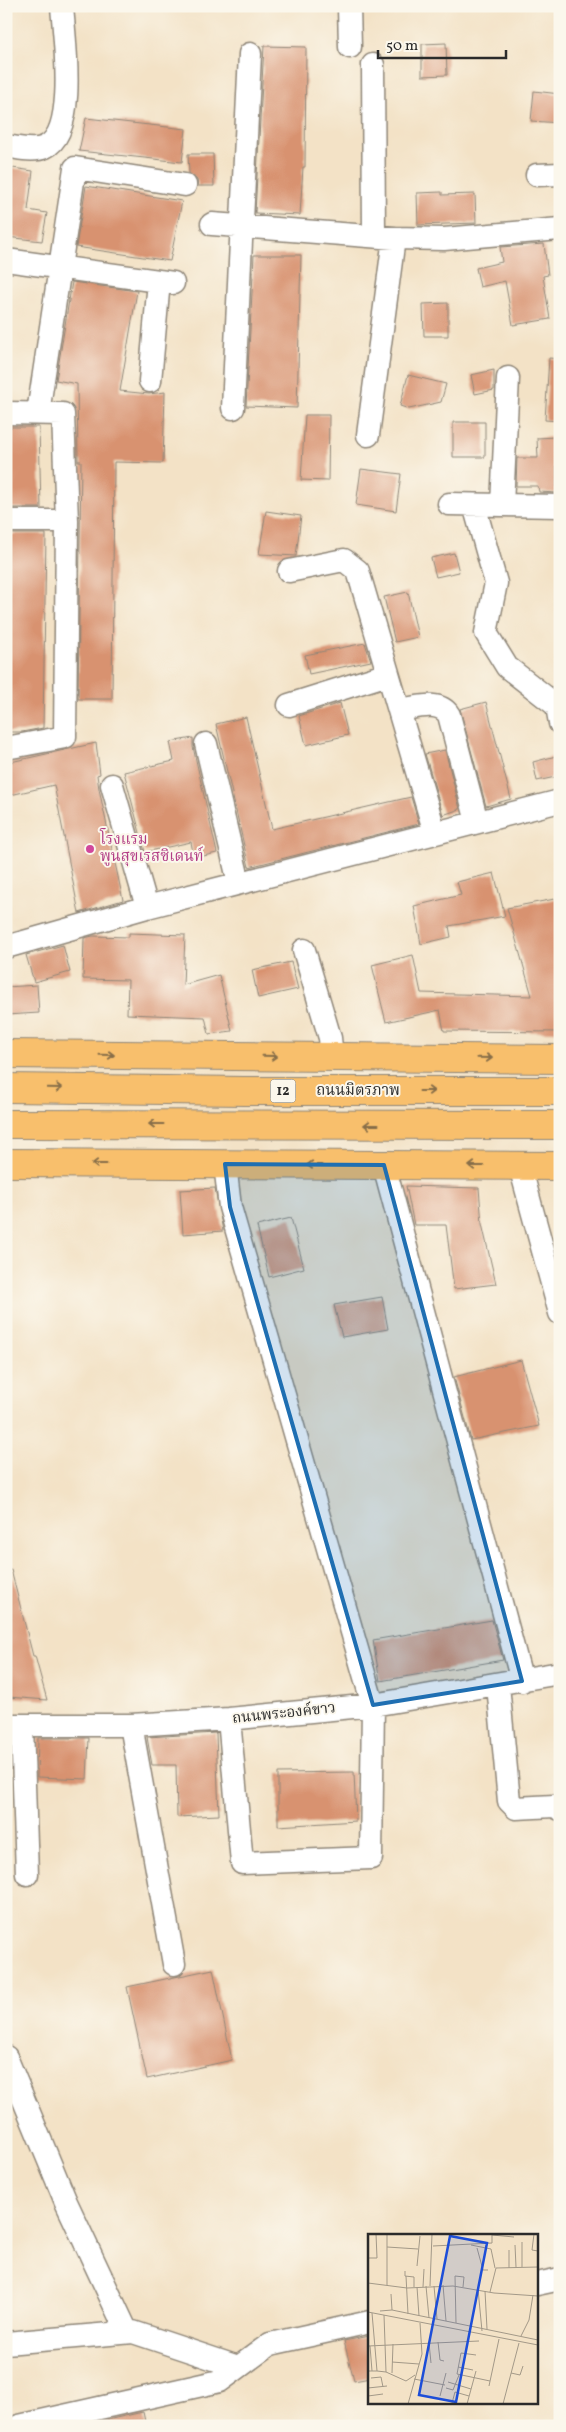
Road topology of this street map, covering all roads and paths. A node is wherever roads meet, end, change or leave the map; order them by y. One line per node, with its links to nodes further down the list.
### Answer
1 (62, 6): 6 (street)
2 (349, 6): 3 (street)
3 (350, 47)
4 (250, 54): 11 (street)
5 (373, 65): 13 (street)
6 (6, 146)
7 (560, 174): 8 (street)
8 (537, 175)
9 (185, 185): 15 (street)
10 (212, 224): 11 (street)
11 (242, 227): 13 (street); 18 (street)
12 (560, 228): 13 (street)
13 (384, 237): 21 (street)
14 (6, 260): 15 (street)
15 (60, 267): 17 (street); 20 (street)
16 (508, 378): 24 (street)
17 (150, 381)
18 (233, 408)
19 (6, 413): 20 (street)
20 (38, 413): 27 (street)
21 (368, 435)
22 (449, 504): 23 (street)
23 (474, 505): 24 (street); 32 (street)
24 (502, 505): 25 (street)
25 (560, 506)
26 (6, 521): 27 (street)
27 (67, 521): 34 (street)
28 (289, 571): 29 (street)
29 (388, 674): 30 (street); 31 (street)
30 (290, 705)
31 (399, 710): 37 (street); 38 (street)
32 (560, 723)
33 (206, 744): 39 (street)
34 (6, 748)
35 (112, 785): 40 (street)
36 (560, 801): 37 (street)
37 (477, 822): 38 (street)
38 (435, 833): 39 (street)
39 (239, 883): 40 (street)
40 (147, 907): 41 (street)
41 (6, 947)
42 (304, 950): 45 (street)
43 (6, 1054): 44 (main road, one-way to 44)
44 (137, 1055): 45 (main road, one-way to 45); 49 (main road)
45 (332, 1057): 46 (main road, one-way to 46)
46 (560, 1059)
47 (560, 1078): 50 (main road)
48 (6, 1088): 49 (main road, ถนนมิตรภาพ / 12, one-way to 49)
49 (232, 1091): 50 (main road, ถนนมิตรภาพ / 12, one-way to 50); 53 (main road)
50 (507, 1091): 51 (main road, ถนนมิตรภาพ / 12)
51 (560, 1091)
52 (6, 1124): 53 (main road, 12, one-way to 52)
53 (232, 1124): 54 (main road, 12, one-way to 53); 58 (main road)
54 (506, 1125): 55 (main road, 12); 56 (main road)
55 (560, 1125)
56 (560, 1143)
57 (6, 1163): 58 (main road, one-way to 57)
58 (134, 1164): 59 (main road)
59 (225, 1164): 60 (main road, one-way to 59); 67 (street)
60 (384, 1165): 61 (main road, one-way to 60); 65 (street)
61 (520, 1166): 62 (main road); 63 (street)
62 (560, 1166)
63 (560, 1313)
64 (560, 1673): 65 (street, ถนนพระองค์ขาว)
65 (522, 1681): 66 (street, ถนนพระองค์ขาว)
66 (498, 1685): 67 (street, ถนนพระองค์ขาว); 71 (street)
67 (373, 1705): 68 (street, ถนนพระองค์ขาว); 68 (street)
68 (229, 1719): 70 (street, ถนนพระองค์ขาว)
69 (14, 1725): 70 (street, ถนนพระองค์ขาว); 72 (street)
70 (132, 1725): 73 (street)
71 (560, 1808)
72 (28, 1874)
73 (174, 1964)
74 (6, 2057): 78 (street)
75 (560, 2279): 76 (street)
76 (538, 2284)
77 (368, 2322): 80 (street)
78 (128, 2332): 79 (street); 80 (street)
79 (6, 2343)
80 (238, 2367): 81 (street)
81 (19, 2426)

